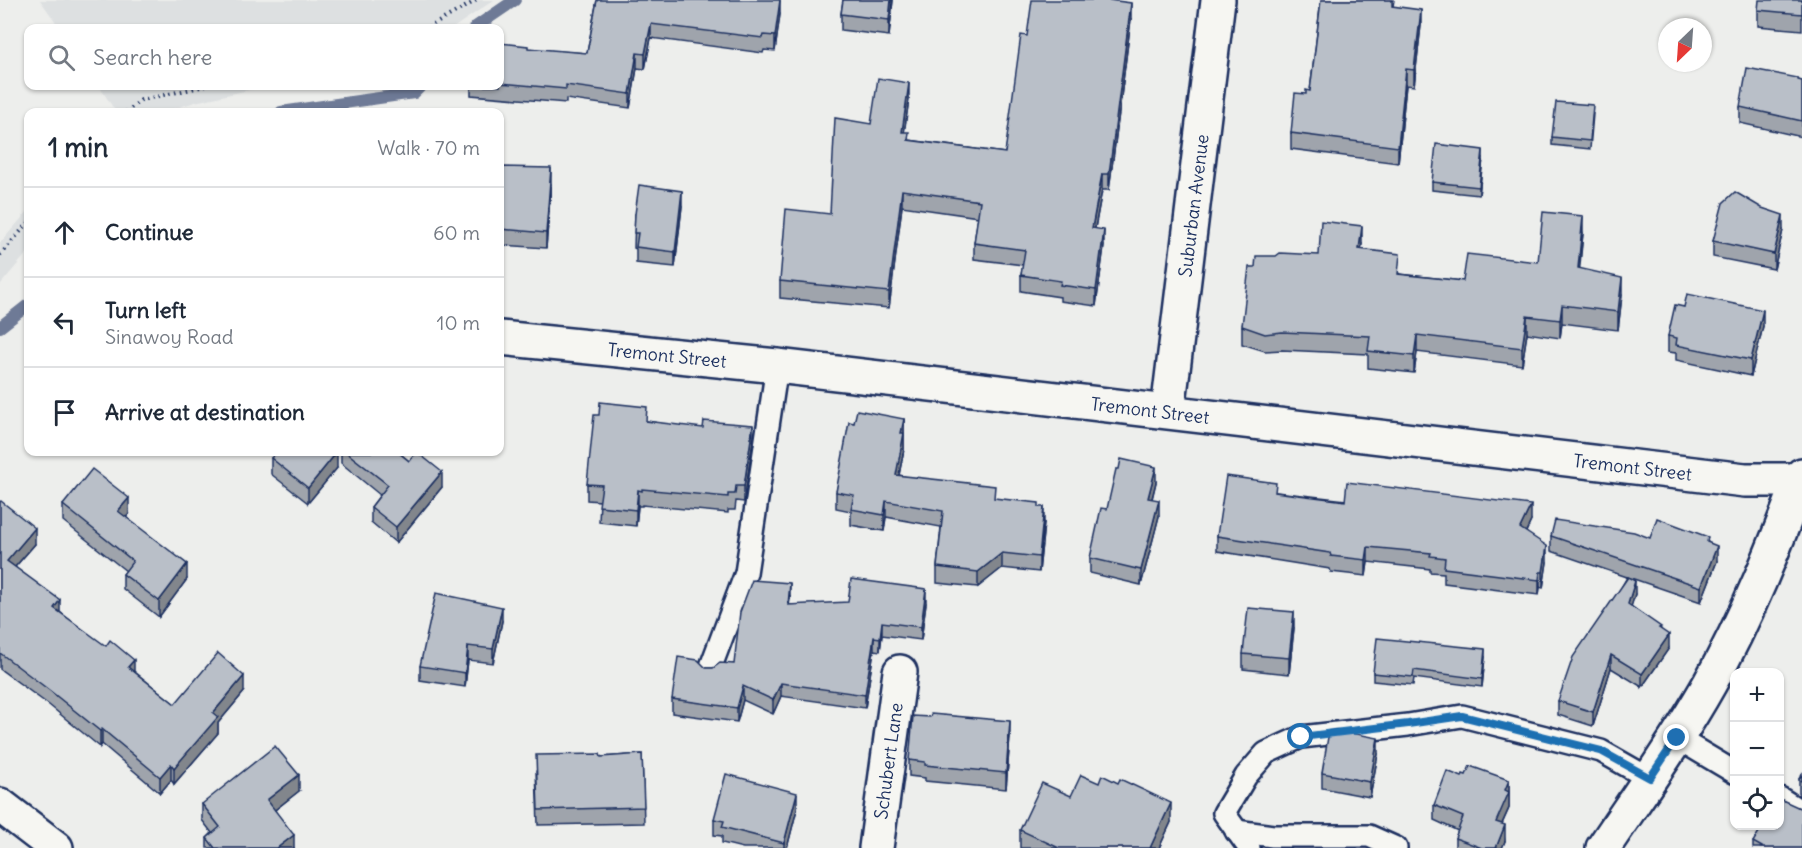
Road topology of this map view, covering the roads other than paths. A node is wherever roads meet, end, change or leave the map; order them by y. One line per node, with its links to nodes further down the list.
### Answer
1 (1218, 0): 4 (street, Suburban Avenue)
2 (504, 338): 3 (street, Tremont Street)
3 (777, 366): 4 (street, Tremont Street); 6 (lane)
4 (1168, 411): 5 (street, Tremont Street)
5 (1801, 479): 8 (street)
6 (710, 669)
7 (900, 672): 16 (street, Schubert Lane)
8 (1677, 738): 9 (lane); 10 (street)
9 (1730, 770)
10 (1650, 778): 14 (lane); 18 (street)
11 (1784, 801): 13 (lane)
12 (0, 805): 15 (street)
13 (1802, 812)
14 (1243, 839): 17 (lane)
15 (56, 848)
16 (876, 848)
17 (1396, 848)
18 (1603, 848)

